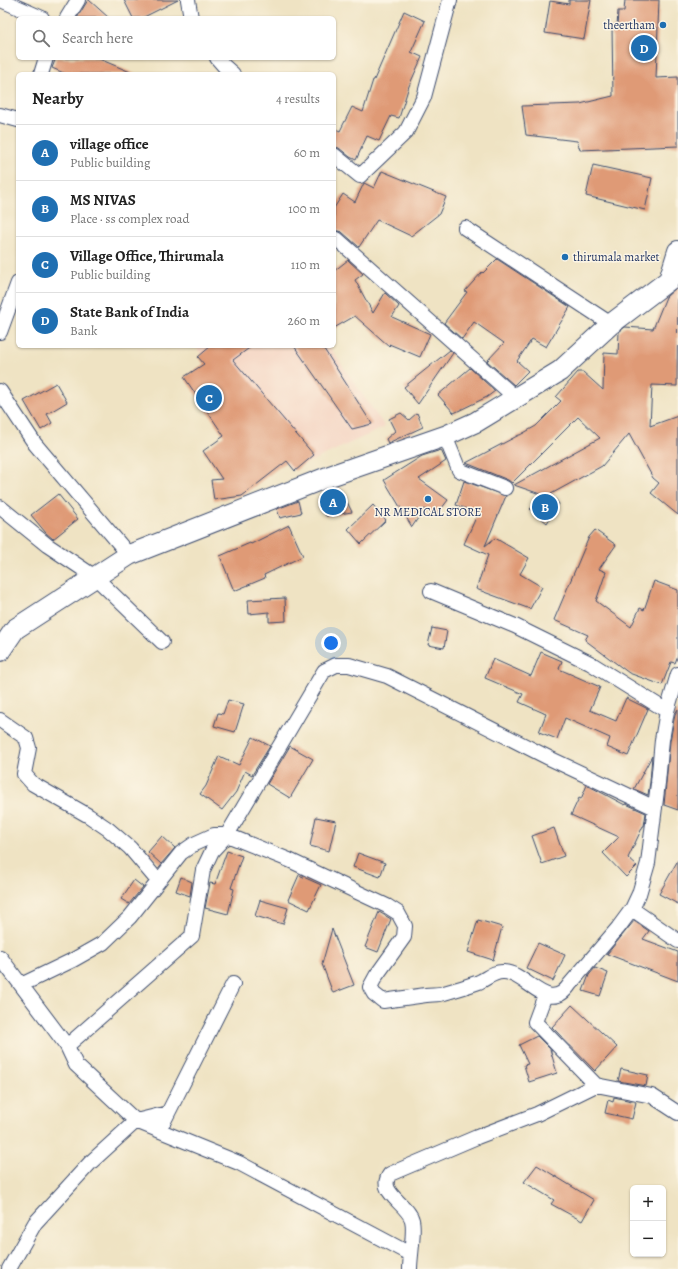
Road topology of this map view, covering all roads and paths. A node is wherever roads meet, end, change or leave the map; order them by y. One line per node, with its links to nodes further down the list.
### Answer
1 (1, 0): 5 (street)
2 (78, 0): 6 (street)
3 (188, 0): 7 (street)
4 (450, 0): 14 (street)
5 (37, 16)
6 (68, 16)
7 (191, 16)
8 (45, 60): 10 (street)
9 (219, 60): 11 (street)
10 (42, 72)
11 (231, 72)
12 (0, 115): 13 (street)
13 (16, 119)
14 (336, 157)
15 (465, 228): 20 (street)
16 (337, 239): 23 (street)
17 (678, 251): 18 (main road)
18 (674, 277): 20 (main road)
19 (16, 288): 21 (street)
20 (611, 324): 23 (main road)
21 (0, 332)
22 (0, 391): 27 (street)
23 (516, 398): 24 (main road)
24 (445, 436): 25 (street); 27 (main road)
25 (505, 488)
26 (0, 507): 28 (street)
27 (129, 555): 28 (main road)
28 (95, 577): 30 (main road); 31 (street)
29 (431, 591): 34 (street)
30 (7, 625): 32 (main road)
31 (162, 642)
32 (0, 651)
33 (678, 674): 34 (street)
34 (667, 711): 36 (street)
35 (0, 720): 38 (street)
36 (655, 808): 37 (street); 39 (street)
37 (227, 835): 38 (street); 44 (street); 45 (street)
38 (158, 881): 43 (street)
39 (632, 909): 40 (street); 44 (street)
40 (678, 941)
41 (0, 957): 43 (street)
42 (233, 984): 47 (street)
43 (21, 985): 45 (street)
44 (545, 995): 46 (street)
45 (67, 1046): 49 (street)
46 (596, 1085): 48 (street); 51 (street)
47 (168, 1112): 49 (street); 50 (street)
48 (678, 1113)
49 (136, 1121): 50 (street); 52 (street)
50 (159, 1131): 51 (street)
51 (410, 1254): 53 (street)
52 (9, 1269)
53 (410, 1269)

